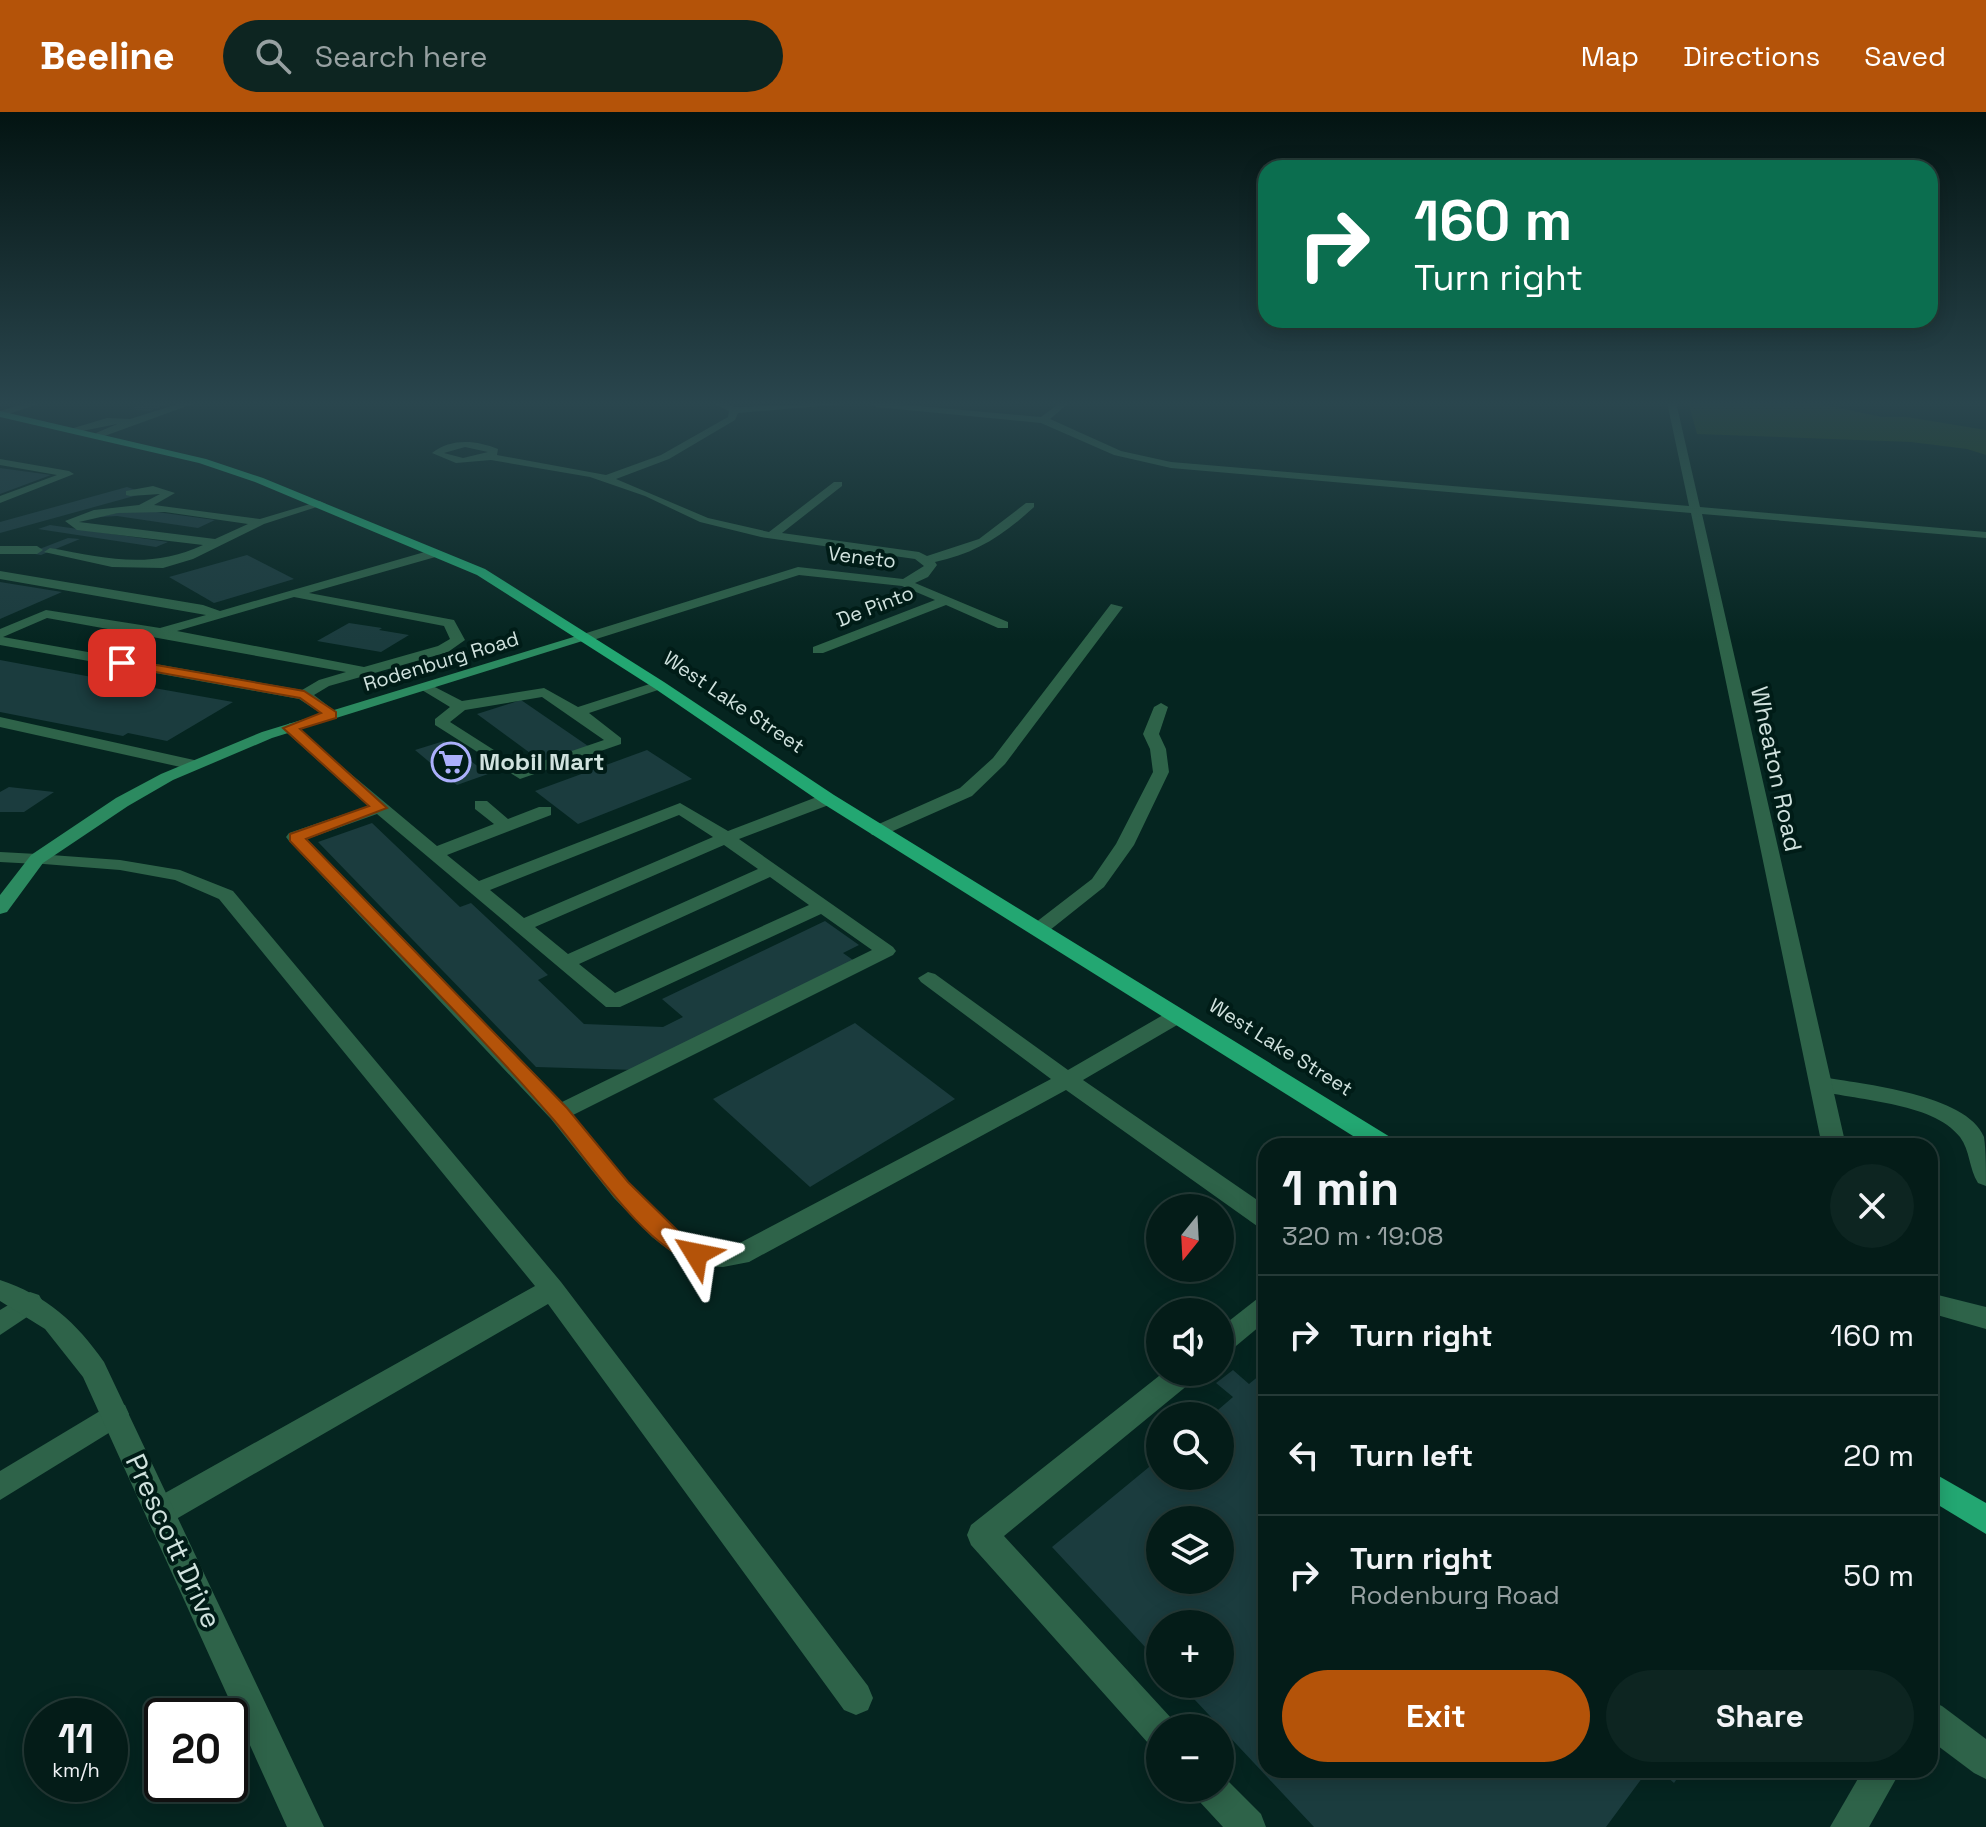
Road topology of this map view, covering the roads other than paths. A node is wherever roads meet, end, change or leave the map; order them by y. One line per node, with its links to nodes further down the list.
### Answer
1 (48, 482): 8 (street)
2 (260, 482): 9 (main road, West Lake Street)
3 (615, 482): 15 (street, Veneto)
4 (1369, 482): 12 (street)
5 (1689, 482): 12 (street, Wheaton Road)
6 (838, 484): 15 (street)
7 (130, 493): 11 (street)
8 (0, 500)
9 (320, 504): 13 (street); 19 (main road, West Lake Street)
10 (1030, 505): 20 (street)
11 (142, 506): 13 (street); 17 (street)
12 (1695, 510): 14 (street); 67 (street, Wheaton Road)
13 (260, 522): 17 (street)
14 (1986, 535)
15 (771, 536): 16 (street, Veneto)
16 (801, 540): 20 (street, Veneto); 21 (street, Veneto)
17 (216, 543): 18 (street)
18 (0, 550)
19 (435, 553): 25 (street); 33 (main road, West Lake Street)
20 (927, 560): 23 (street, Veneto)
21 (798, 571): 23 (street, Veneto); 33 (street, Rodenburg Road)
22 (0, 575): 24 (street)
23 (905, 583): 26 (street, Veneto)
24 (97, 591): 28 (street); 29 (street)
25 (292, 594): 29 (street); 36 (street)
26 (947, 600): 30 (street, Veneto); 35 (street, De Pinto)
27 (1116, 607): 52 (street)
28 (46, 614): 31 (street); 32 (street)
29 (219, 615): 31 (street)
30 (1003, 625)
31 (160, 632): 36 (street)
32 (0, 634)
33 (585, 638): 37 (main road, West Lake Street); 38 (street, Rodenburg Road)
34 (0, 641): 39 (street)
35 (818, 650)
36 (364, 671): 39 (street)
37 (659, 685): 43 (street); 47 (main road, West Lake Street)
38 (424, 687): 40 (street); 42 (street, Rodenburg Road)
39 (304, 695): 42 (street)
40 (460, 706): 43 (street); 43 (street)
41 (1161, 707): 62 (street)
42 (331, 715): 45 (street, Rodenburg Road)
43 (581, 715)
44 (0, 722): 46 (street)
45 (290, 728): 46 (street, Rodenburg Road); 49 (street)
46 (194, 765): 56 (street, Rodenburg Road)
47 (828, 799): 52 (main road, West Lake Street); 53 (street)
48 (481, 805): 51 (street)
49 (380, 808): 54 (street); 68 (street)
50 (545, 811): 51 (street)
51 (506, 826): 54 (street)
52 (878, 831): 62 (main road, West Lake Street)
53 (726, 838): 57 (street); 58 (street); 61 (street)
54 (432, 854): 58 (street)
55 (0, 857): 56 (street)
56 (37, 859): 60 (street, Rodenburg Road); 73 (street)
57 (771, 870): 59 (street); 63 (street)
58 (476, 889): 61 (street)
59 (823, 906): 63 (street); 68 (street)
60 (0, 908)
61 (521, 926): 63 (street)
62 (1038, 930): 65 (main road, West Lake Street)
63 (565, 963)
64 (928, 978): 66 (street)
65 (1177, 1016): 66 (street); 69 (main road, West Lake Street)
66 (1067, 1080): 68 (street); 72 (street)
67 (1821, 1084): 70 (street, Wheaton Road); 71 (street)
68 (559, 1113)
69 (1374, 1138)
70 (1832, 1138)
71 (1986, 1177)
72 (1258, 1213)
73 (552, 1289): 85 (street); 87 (street)
74 (0, 1290): 75 (street, Prescott Drive)
75 (30, 1302): 79 (street); 82 (street, Prescott Drive)
76 (1938, 1305): 78 (street)
77 (1258, 1312): 80 (street)
78 (1986, 1318)
79 (0, 1324)
80 (1234, 1332)
81 (1167, 1386): 88 (street)
82 (115, 1414): 83 (street); 85 (street, Prescott Drive)
83 (0, 1487)
84 (1938, 1489): 86 (main road)
85 (160, 1512): 93 (street, Prescott Drive)
86 (1986, 1520)
87 (856, 1698)
88 (1146, 1716)
89 (1938, 1724): 90 (street)
90 (1986, 1761)
91 (1878, 1778): 95 (street)
92 (1225, 1802): 94 (street)
93 (306, 1827)
94 (1248, 1827)
95 (1848, 1827)

